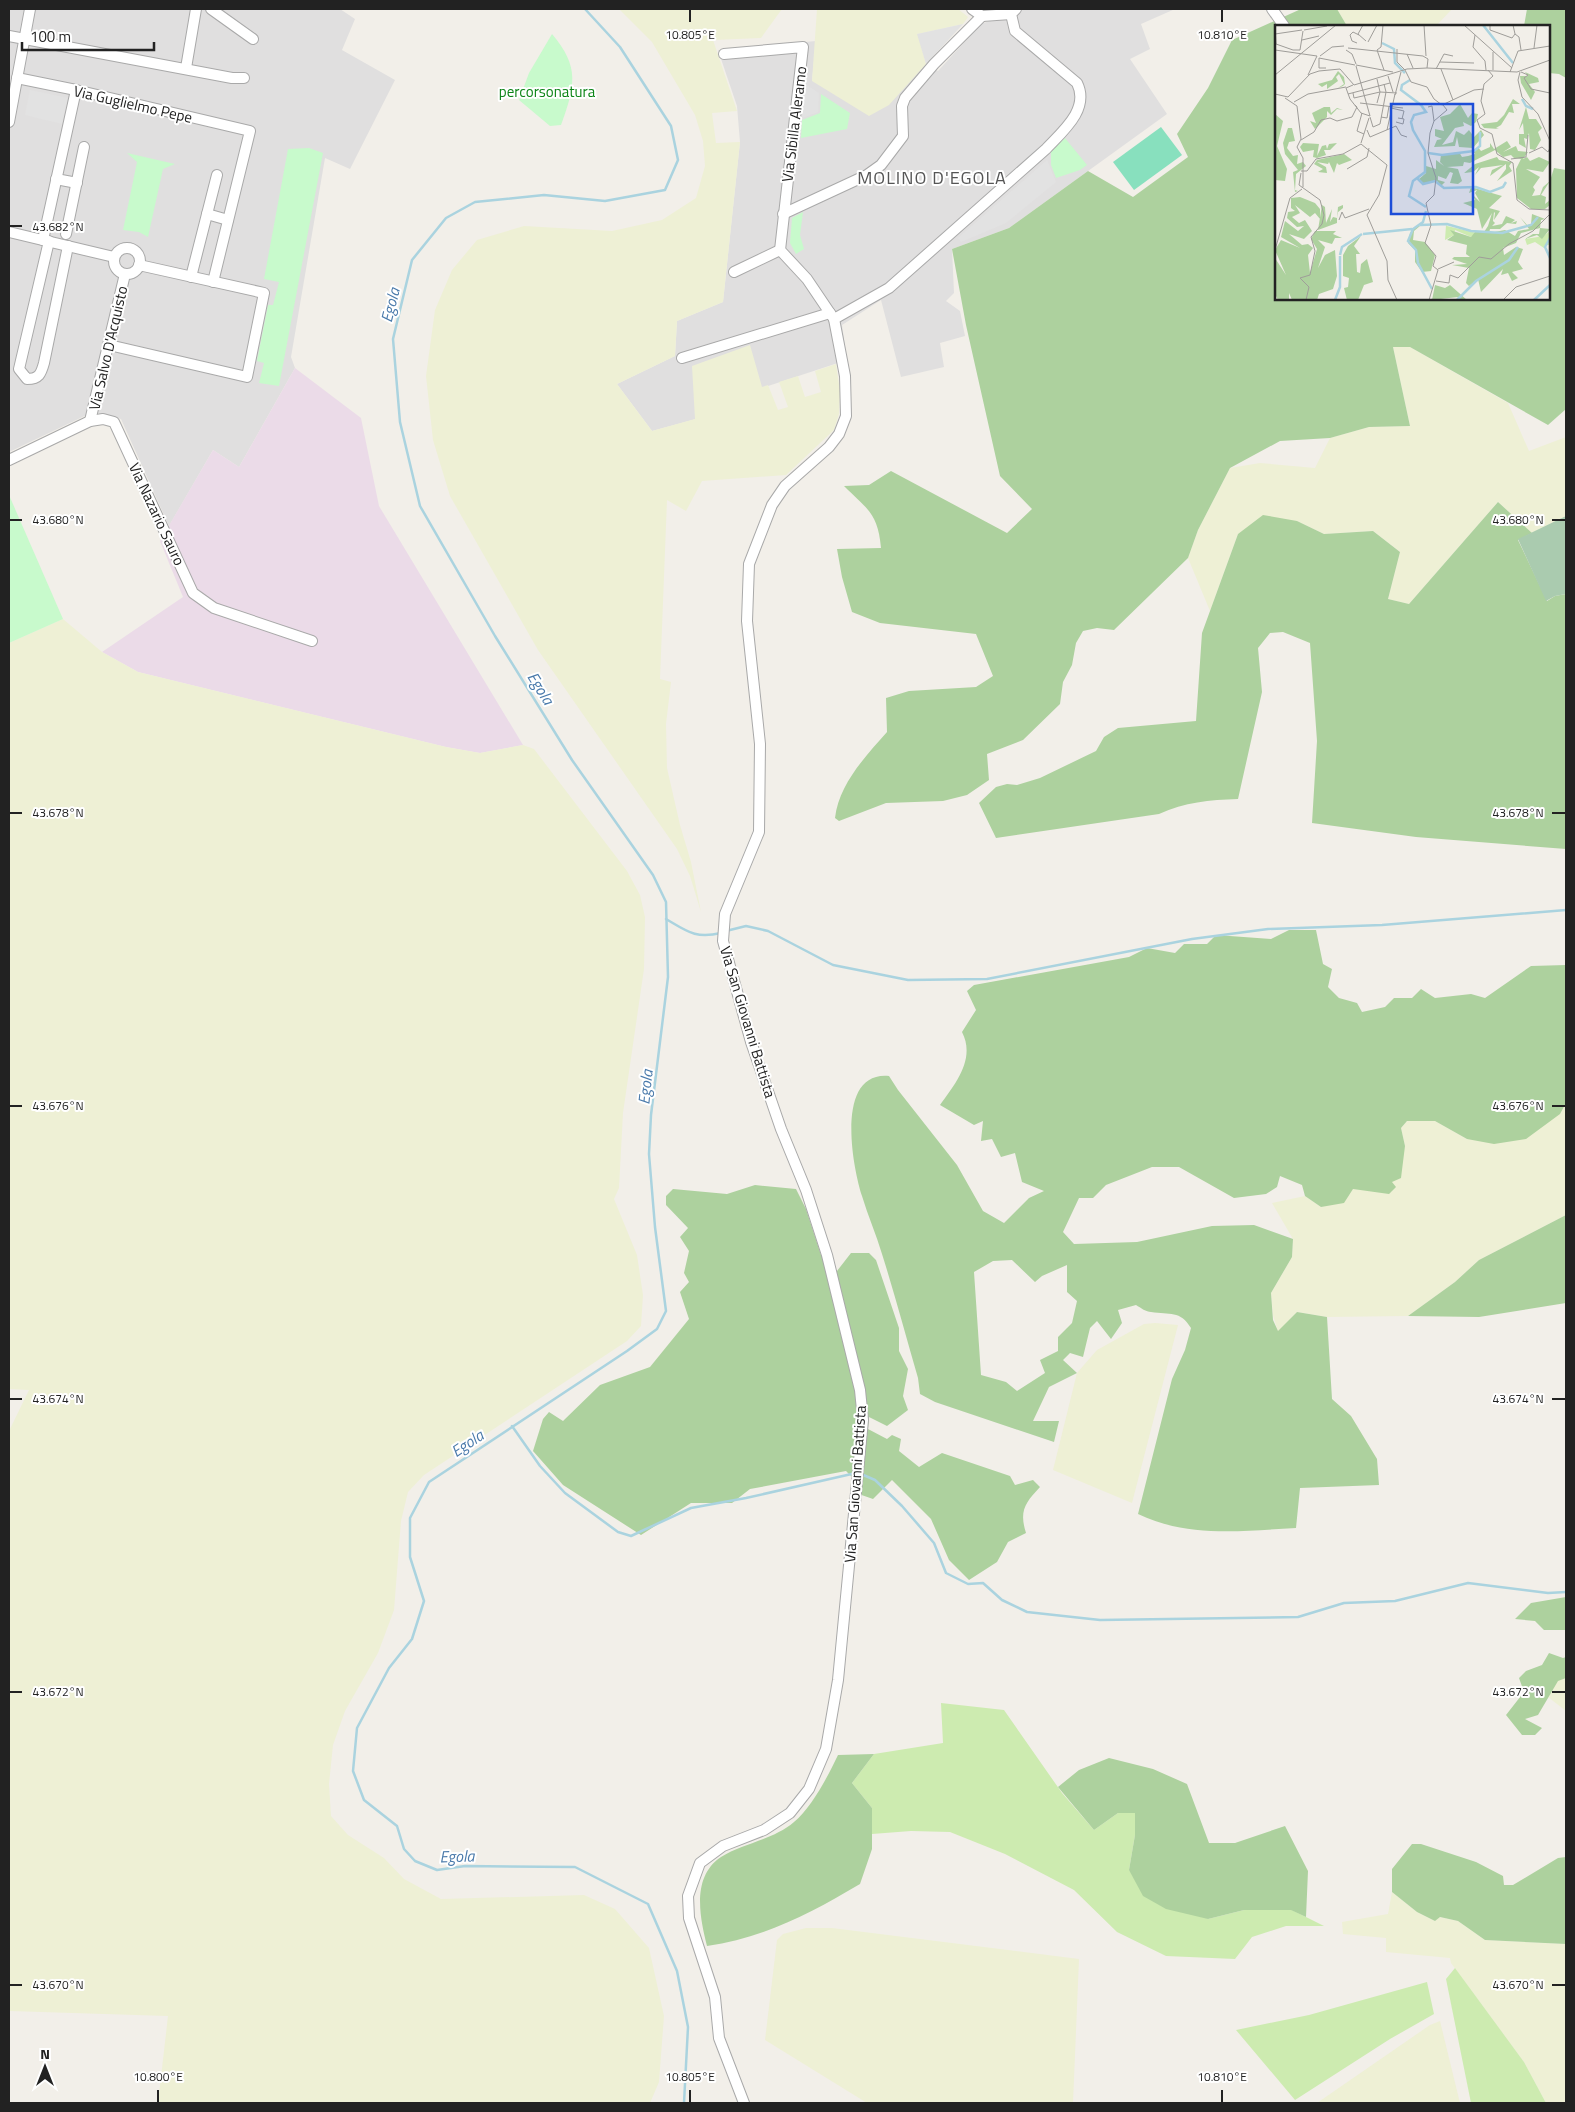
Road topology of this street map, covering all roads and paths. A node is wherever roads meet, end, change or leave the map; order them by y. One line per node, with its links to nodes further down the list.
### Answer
1 (30, 9): 10 (street)
2 (196, 9): 13 (street)
3 (211, 9): 11 (street)
4 (972, 9): 7 (street)
5 (1272, 9): 8 (street)
6 (1014, 11): 7 (street); 36 (street)
7 (982, 16): 23 (street)
8 (1283, 25)
9 (9, 36): 10 (street)
10 (24, 38): 13 (street); 14 (street)
11 (252, 39)
12 (724, 54): 23 (street, Via Sibilla Aleramo)
13 (186, 68): 15 (street)
14 (17, 78): 16 (street, Via Guglielmo Pepe); 17 (street)
15 (244, 78)
16 (76, 90): 20 (street); 24 (street, Via Guglielmo Pepe)
17 (9, 122)
18 (84, 147): 21 (street)
19 (217, 175): 22 (street)
20 (56, 179): 21 (street); 27 (street)
21 (77, 183): 26 (street)
22 (207, 214): 24 (street); 34 (street)
23 (783, 214): 29 (street, Via Sibilla Aleramo)
24 (228, 220): 35 (street)
25 (9, 232): 27 (street)
26 (66, 234)
27 (46, 241): 28 (street); 28 (street)
28 (68, 246): 30 (street)
29 (780, 250): 32 (street); 36 (street)
30 (114, 257): 31 (street); 33 (street)
31 (139, 265): 33 (street); 34 (street)
32 (734, 272)
33 (125, 274): 37 (street, Via Salvo D'Acquisto)
34 (191, 277): 35 (street)
35 (213, 282): 37 (street)
36 (832, 316): 38 (street); 42 (street, Via San Giovanni Battista)
37 (109, 345): 39 (street, Via Salvo D'Acquisto)
38 (682, 358)
39 (90, 421): 40 (street, Via Nazario Sauro); 41 (street, Via Nazario Sauro)
40 (9, 460)
41 (312, 642)
42 (744, 2103)

